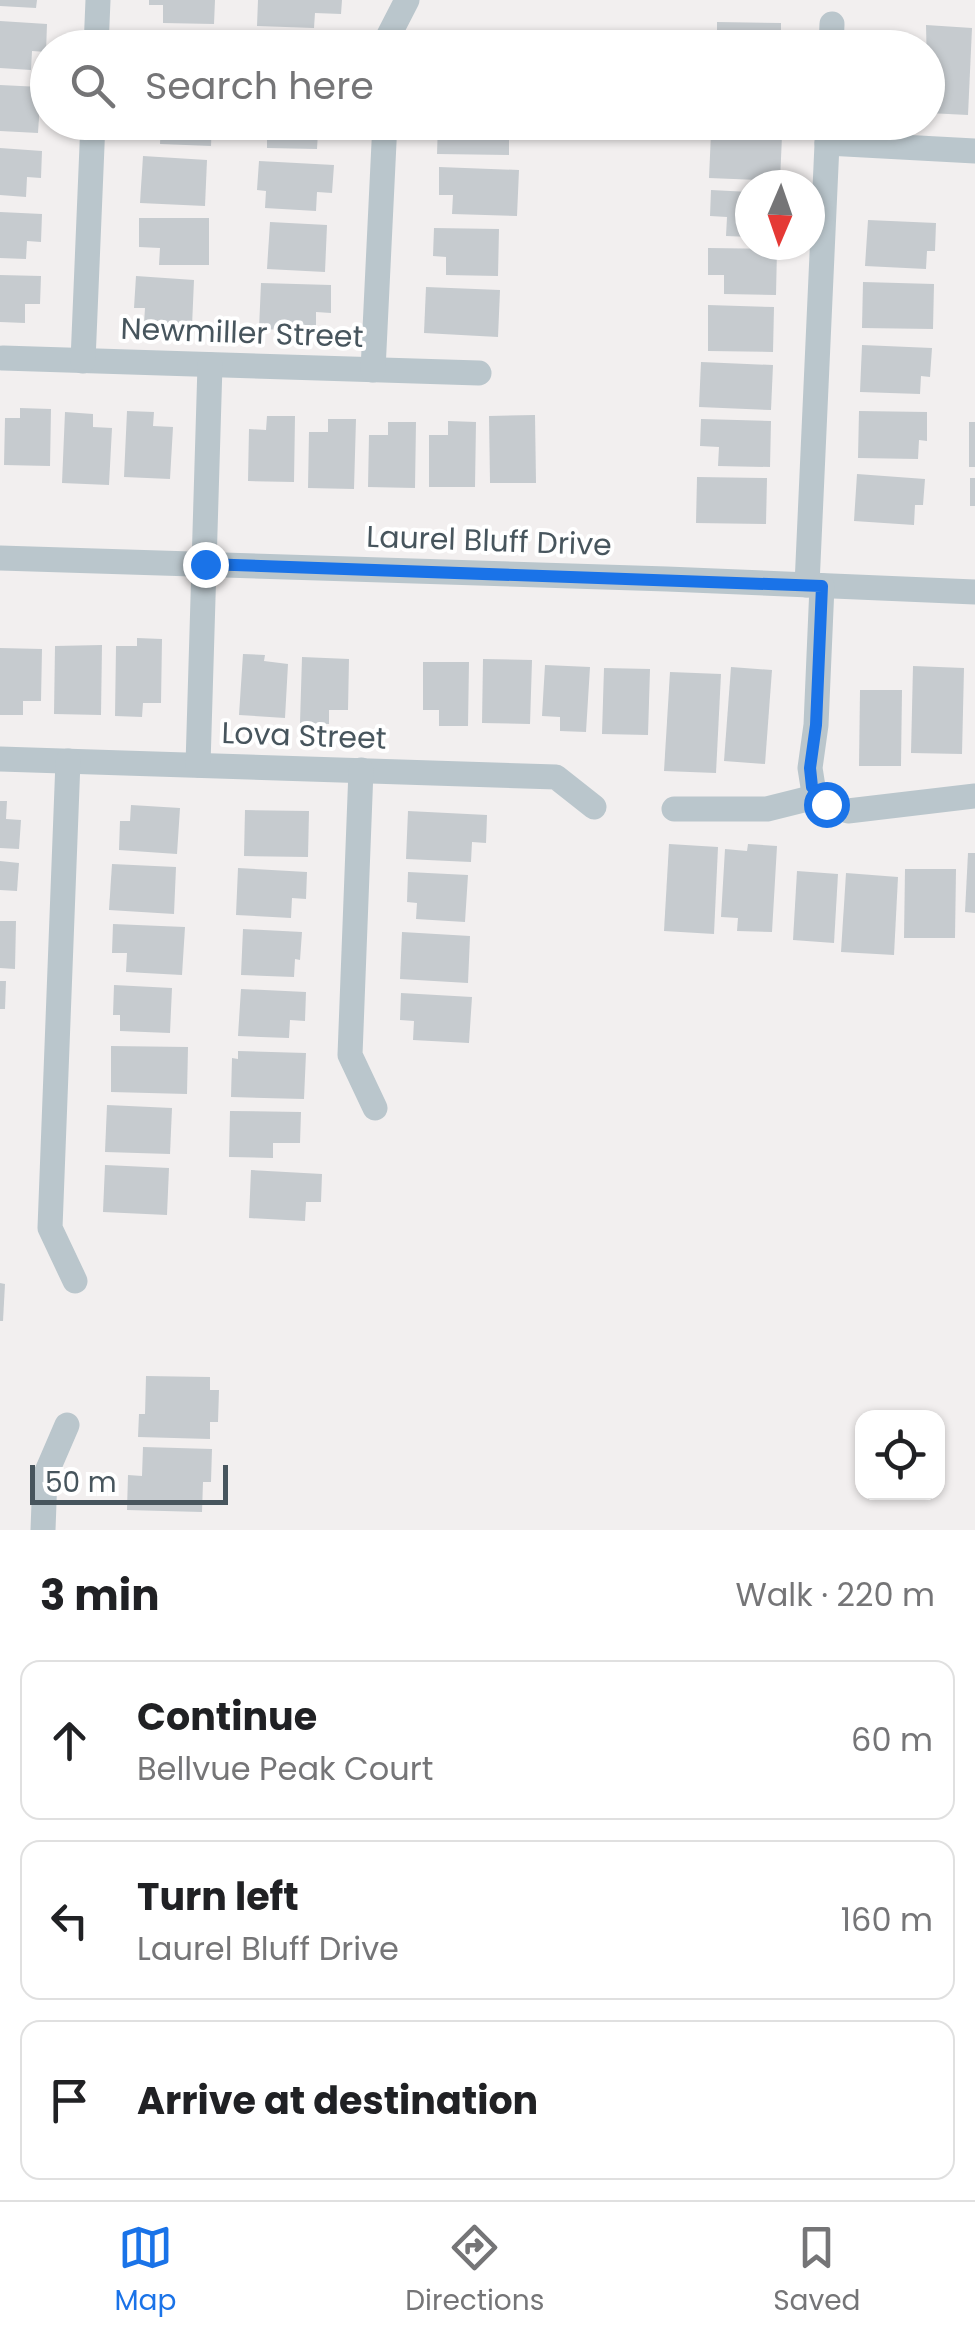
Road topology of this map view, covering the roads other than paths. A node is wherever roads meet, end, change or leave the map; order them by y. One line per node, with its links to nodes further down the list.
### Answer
1 (98, 0): 3 (street)
2 (407, 0): 4 (street)
3 (97, 30)
4 (392, 30)
5 (92, 140): 11 (street)
6 (384, 140): 13 (street)
7 (827, 140): 17 (street)
8 (889, 140): 9 (street)
9 (975, 151)
10 (3, 358): 11 (street, Newmiller Street)
11 (83, 361): 12 (street, Newmiller Street)
12 (210, 365): 13 (street, Newmiller Street); 16 (street)
13 (374, 370): 14 (street, Newmiller Street)
14 (480, 373)
15 (0, 558): 16 (street, Laurel Bluff Drive)
16 (205, 564): 17 (street, Laurel Bluff Drive); 21 (street)
17 (814, 586): 18 (street, Laurel Bluff Drive); 23 (street)
18 (975, 592)
19 (0, 758): 20 (street, Lova Street)
20 (68, 761): 21 (street, Lova Street); 28 (street)
21 (198, 765): 22 (street, Lova Street)
22 (361, 770): 25 (street, Lova Street); 27 (street)
23 (819, 796): 24 (street); 26 (street)
24 (975, 796)
25 (594, 807)
26 (674, 808)
27 (375, 1108)
28 (75, 1281)
29 (67, 1425): 30 (street)
30 (43, 1530)

